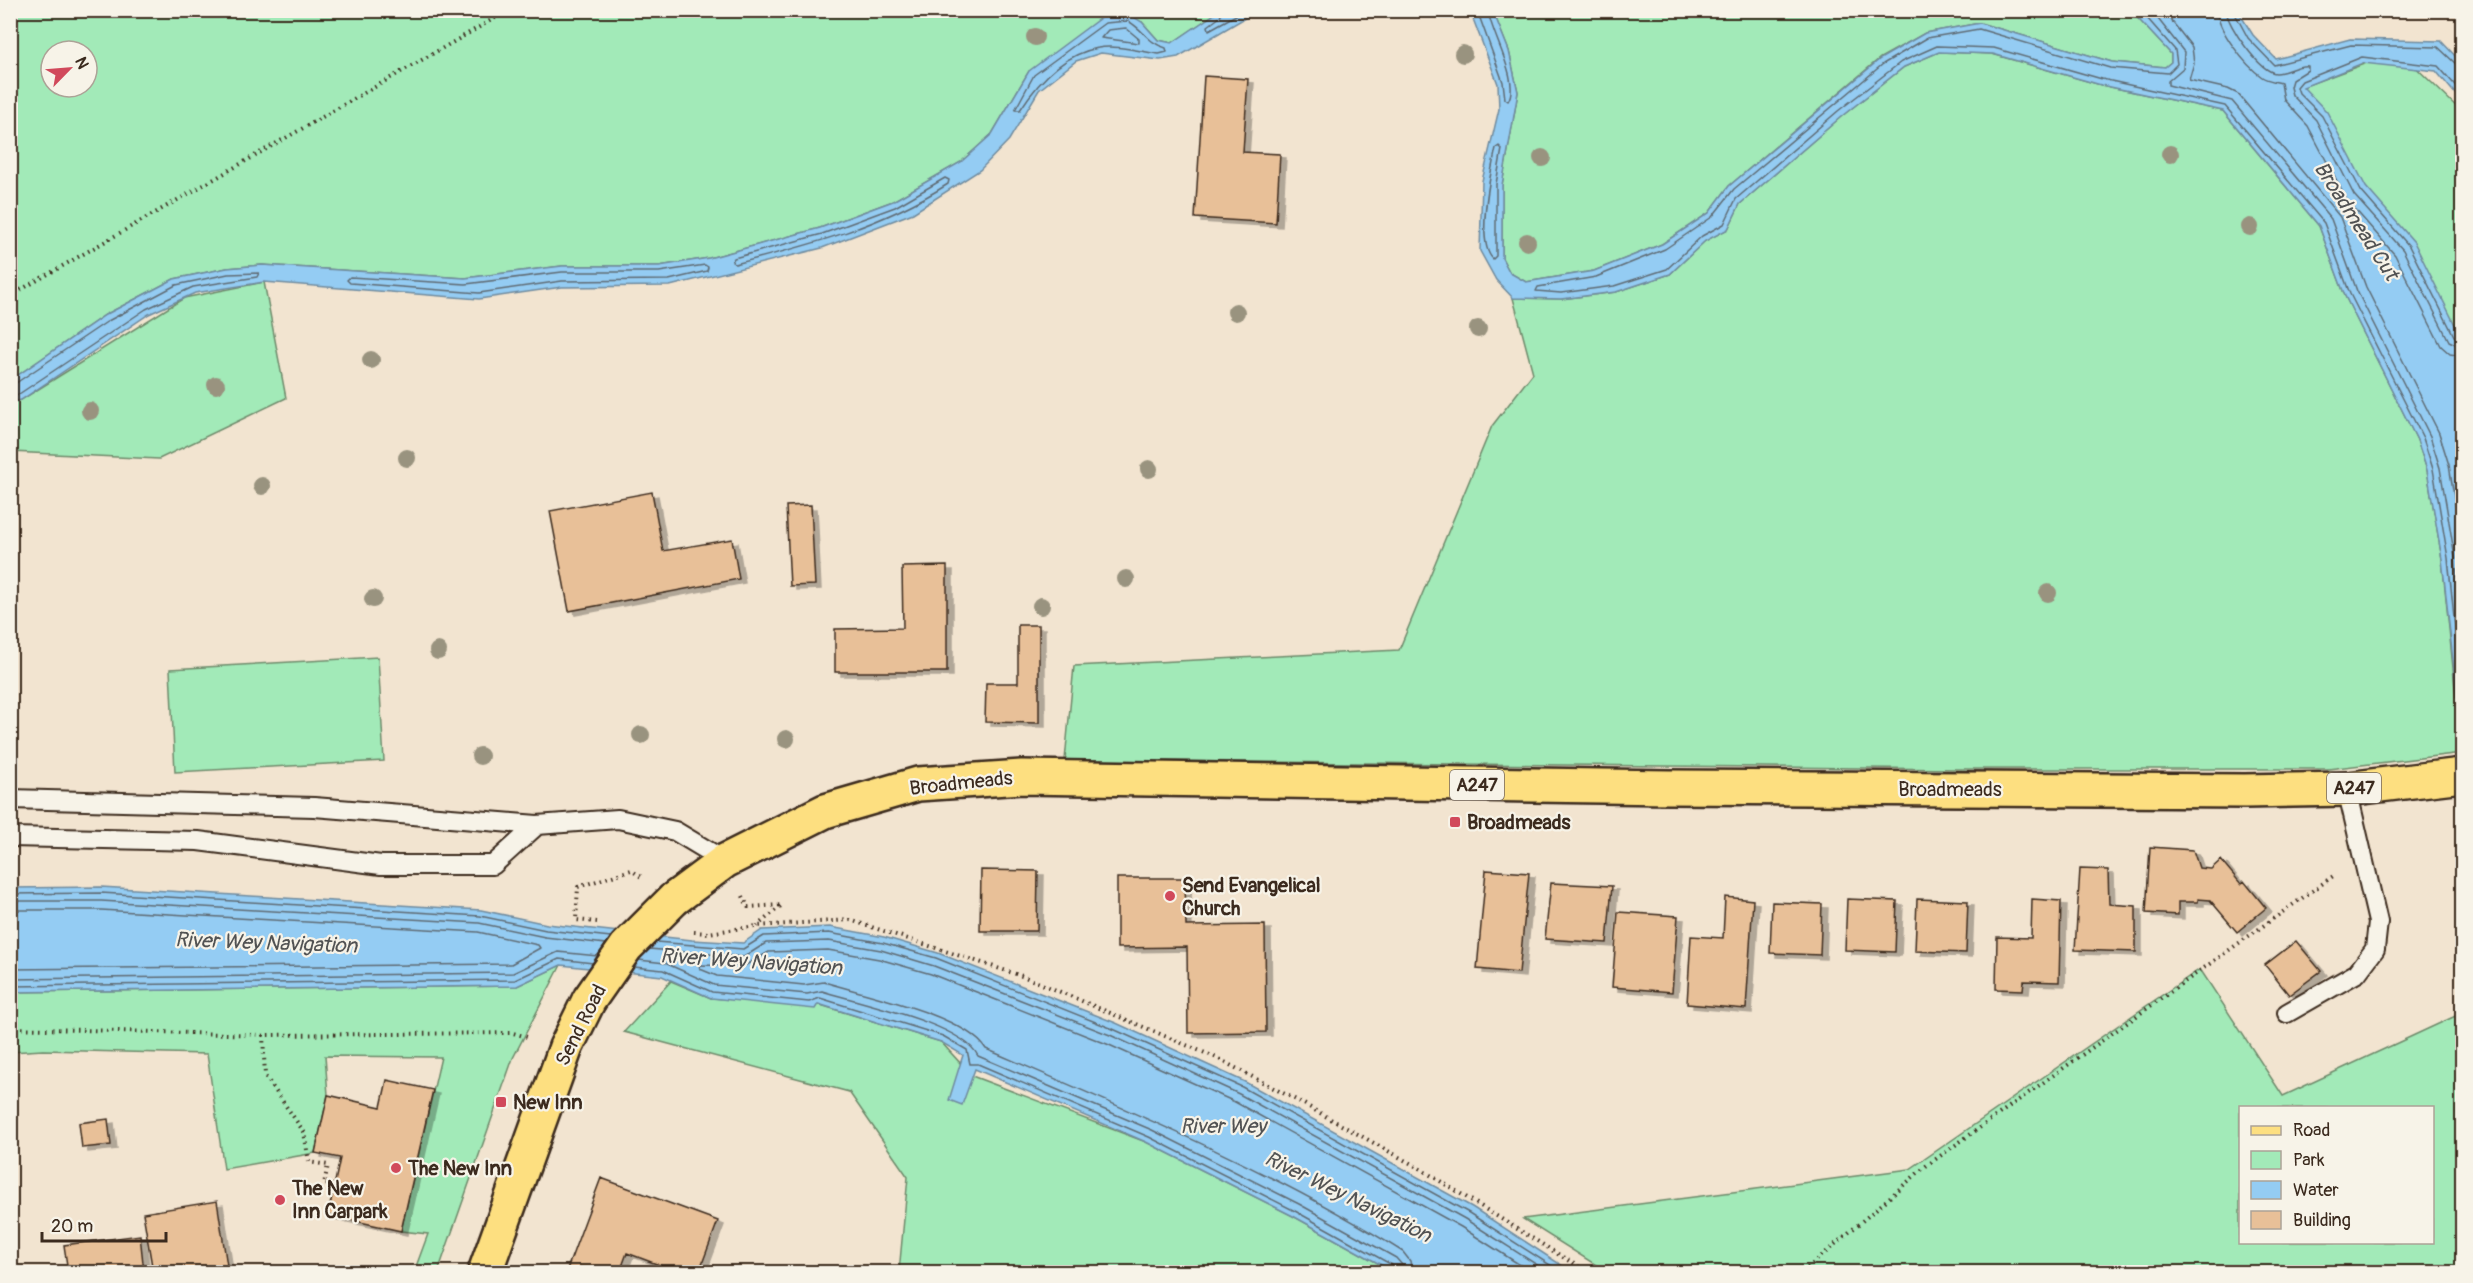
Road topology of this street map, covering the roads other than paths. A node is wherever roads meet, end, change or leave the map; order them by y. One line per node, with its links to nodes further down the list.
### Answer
1 (2462, 775): 2 (main road, Broadmeads / A247)
2 (2348, 789): 6 (main road, Broadmeads / A247); 8 (lane)
3 (10, 799): 4 (lane)
4 (537, 825): 5 (lane); 6 (lane)
5 (10, 837)
6 (725, 861): 7 (main road, Broadmeads / A247)
7 (674, 899): 9 (main road, Send Road / A247, bridge)
8 (2287, 1013)
9 (485, 1272)

